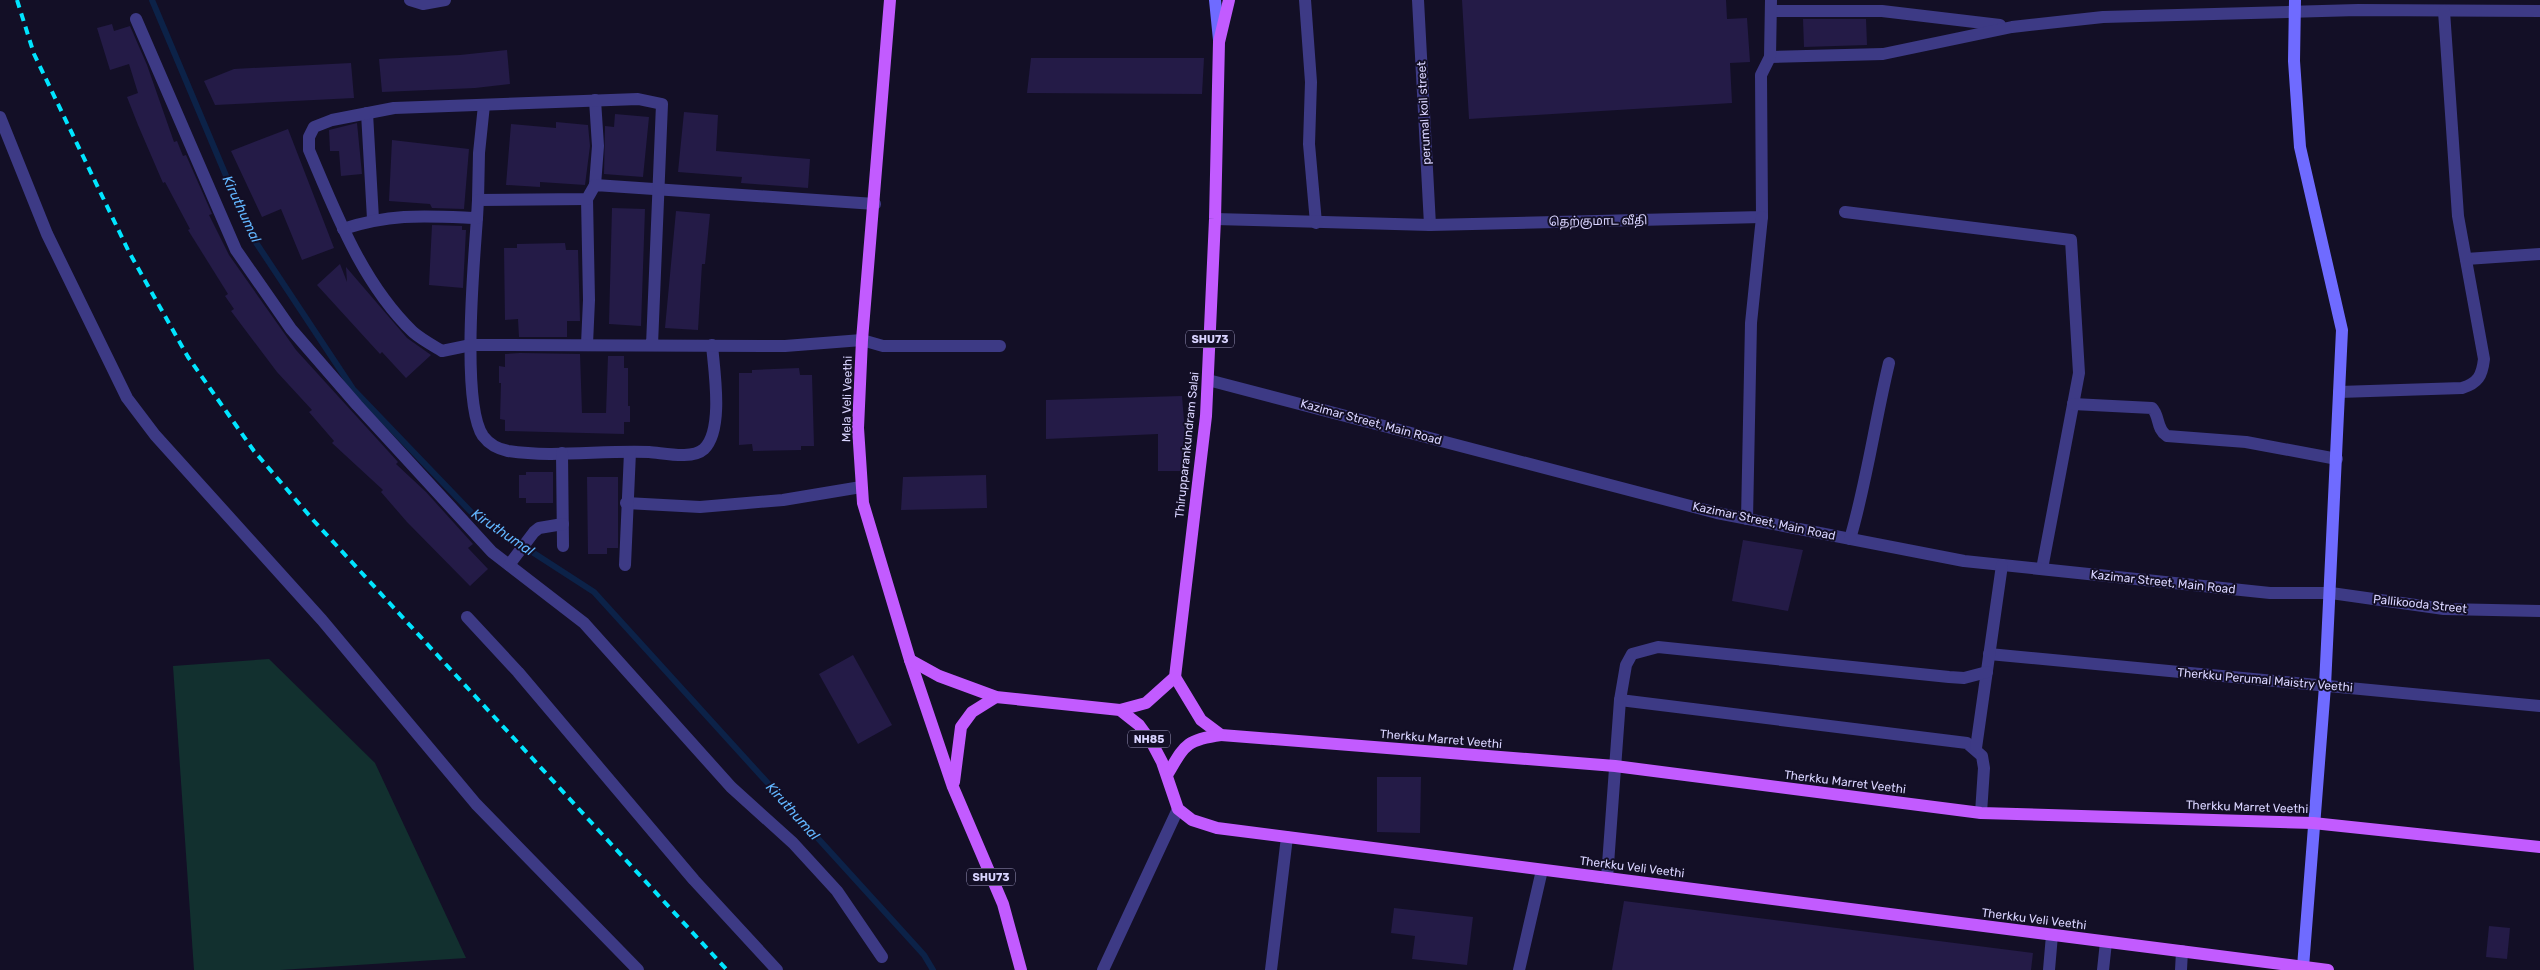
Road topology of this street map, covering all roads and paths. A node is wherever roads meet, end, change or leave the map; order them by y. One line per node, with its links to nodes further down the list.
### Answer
1 (410, 0): 2 (street)
2 (445, 0)
3 (890, 0): 25 (main road, Mela Veli Veethi)
4 (1215, 0): 15 (street)
5 (1229, 0): 15 (main road, Thirupparankundram Salai / SHU73)
6 (1305, 0): 31 (street)
7 (1418, 0): 32 (street, perumal koil street)
8 (1771, 6): 14 (street); 16 (street)
9 (2294, 6): 11 (street); 14 (street); 44 (street)
10 (2498, 6): 11 (street); 12 (street)
11 (2444, 11): 35 (street)
12 (2540, 11)
13 (136, 19): 55 (street)
14 (2012, 27): 16 (street)
15 (1219, 42): 30 (main road, Thirupparankundram Salai / SHU73)
16 (1770, 57): 27 (street)
17 (595, 100): 18 (street); 21 (street); 22 (street)
18 (484, 105): 19 (street); 24 (street)
19 (367, 113): 29 (street); 33 (street)
20 (0, 117): 89 (street)
21 (595, 185): 22 (street); 23 (street)
22 (658, 189): 25 (street); 38 (street)
23 (587, 199): 24 (street); 37 (street)
24 (478, 200): 28 (street)
25 (875, 204): 36 (main road, Mela Veli Veethi)
26 (1845, 212): 45 (street)
27 (1762, 217): 32 (street, தெற்குமாட வீதி); 51 (street)
28 (477, 218): 29 (street); 40 (street)
29 (374, 219): 33 (street)
30 (1215, 219): 31 (street, தெற்குமாட வீதி); 43 (main road, Thirupparankundram Salai / SHU73)
31 (1316, 223): 32 (street, தெற்குமாட வீதி)
32 (1430, 225)
33 (342, 229): 40 (street)
34 (2540, 254): 35 (street)
35 (2466, 259): 44 (street)
36 (862, 340): 39 (street); 41 (street); 49 (main road, Mela Veli Veethi)
37 (587, 344): 38 (street); 40 (street)
38 (652, 345): 39 (street)
39 (712, 345): 46 (street)
40 (471, 346): 47 (street)
41 (1000, 346)
42 (1889, 362): 53 (street)
43 (1208, 380): 51 (street, Kazimar Street, Main Road); 65 (main road, Thirupparankundram Salai / SHU73)
44 (2339, 392): 48 (street)
45 (2073, 404): 48 (street); 58 (street)
46 (630, 452): 47 (street); 50 (street)
47 (562, 453): 52 (street)
48 (2337, 459): 59 (street)
49 (861, 487): 50 (street); 63 (main road, Mela Veli Veethi)
50 (626, 503): 56 (street)
51 (1747, 518): 53 (street, Kazimar Street, Main Road)
52 (563, 524): 54 (street); 55 (street)
53 (1850, 539): 57 (street, Kazimar Street, Main Road)
54 (563, 546)
55 (509, 564): 86 (street)
56 (624, 565)
57 (2002, 565): 58 (street, Kazimar Street, Main Road); 62 (street)
58 (2042, 570): 59 (street, Kazimar Street, Main Road)
59 (2331, 593): 60 (street, Pallikooda Street); 66 (street)
60 (2540, 612)
61 (467, 617): 90 (street)
62 (1989, 654): 64 (street); 66 (street, Therkku Perumal Maistry Veethi)
63 (910, 660): 67 (main road); 75 (main road, Mela Veli Veethi)
64 (1987, 672): 68 (street); 72 (street)
65 (1175, 678): 70 (main road); 71 (main road)
66 (2325, 686): 69 (street, Therkku Perumal Maistry Veethi); 78 (street)
67 (996, 697): 70 (main road); 75 (main road)
68 (1620, 700): 72 (street); 73 (street)
69 (2540, 706)
70 (1120, 710): 74 (main road, NH85)
71 (1221, 735): 73 (main road, Therkku Marret Veethi); 74 (main road, Therkku Marret Veethi)
72 (1976, 748): 77 (street)
73 (1616, 766): 77 (main road, Therkku Marret Veethi); 82 (street)
74 (1167, 775): 76 (main road)
75 (953, 786): 91 (main road, SHU73)
76 (1178, 809): 79 (main road, Therkku Veli Veethi); 92 (street)
77 (1981, 813): 78 (main road, Therkku Marret Veethi)
78 (2313, 823): 80 (main road, Therkku Marret Veethi); 88 (street)
79 (1287, 837): 81 (main road, Therkku Veli Veethi); 93 (street)
80 (2540, 847)
81 (1542, 870): 82 (main road, Therkku Veli Veethi); 94 (street)
82 (1607, 878): 83 (main road, Therkku Veli Veethi)
83 (2052, 935): 84 (main road, Therkku Veli Veethi); 95 (street)
84 (2106, 942): 85 (main road, Therkku Veli Veethi); 96 (street)
85 (2182, 951): 87 (main road, Therkku Veli Veethi); 97 (street)
86 (882, 957)
87 (2281, 967): 88 (main road, Therkku Veli Veethi)
88 (2303, 967): 98 (main road, Therkku Veli Veethi)
89 (638, 970)
90 (777, 970)
91 (1021, 970)
92 (1103, 970)
93 (1271, 970)
94 (1519, 970)
95 (2049, 970)
96 (2103, 970)
97 (2181, 970)
98 (2328, 970)

